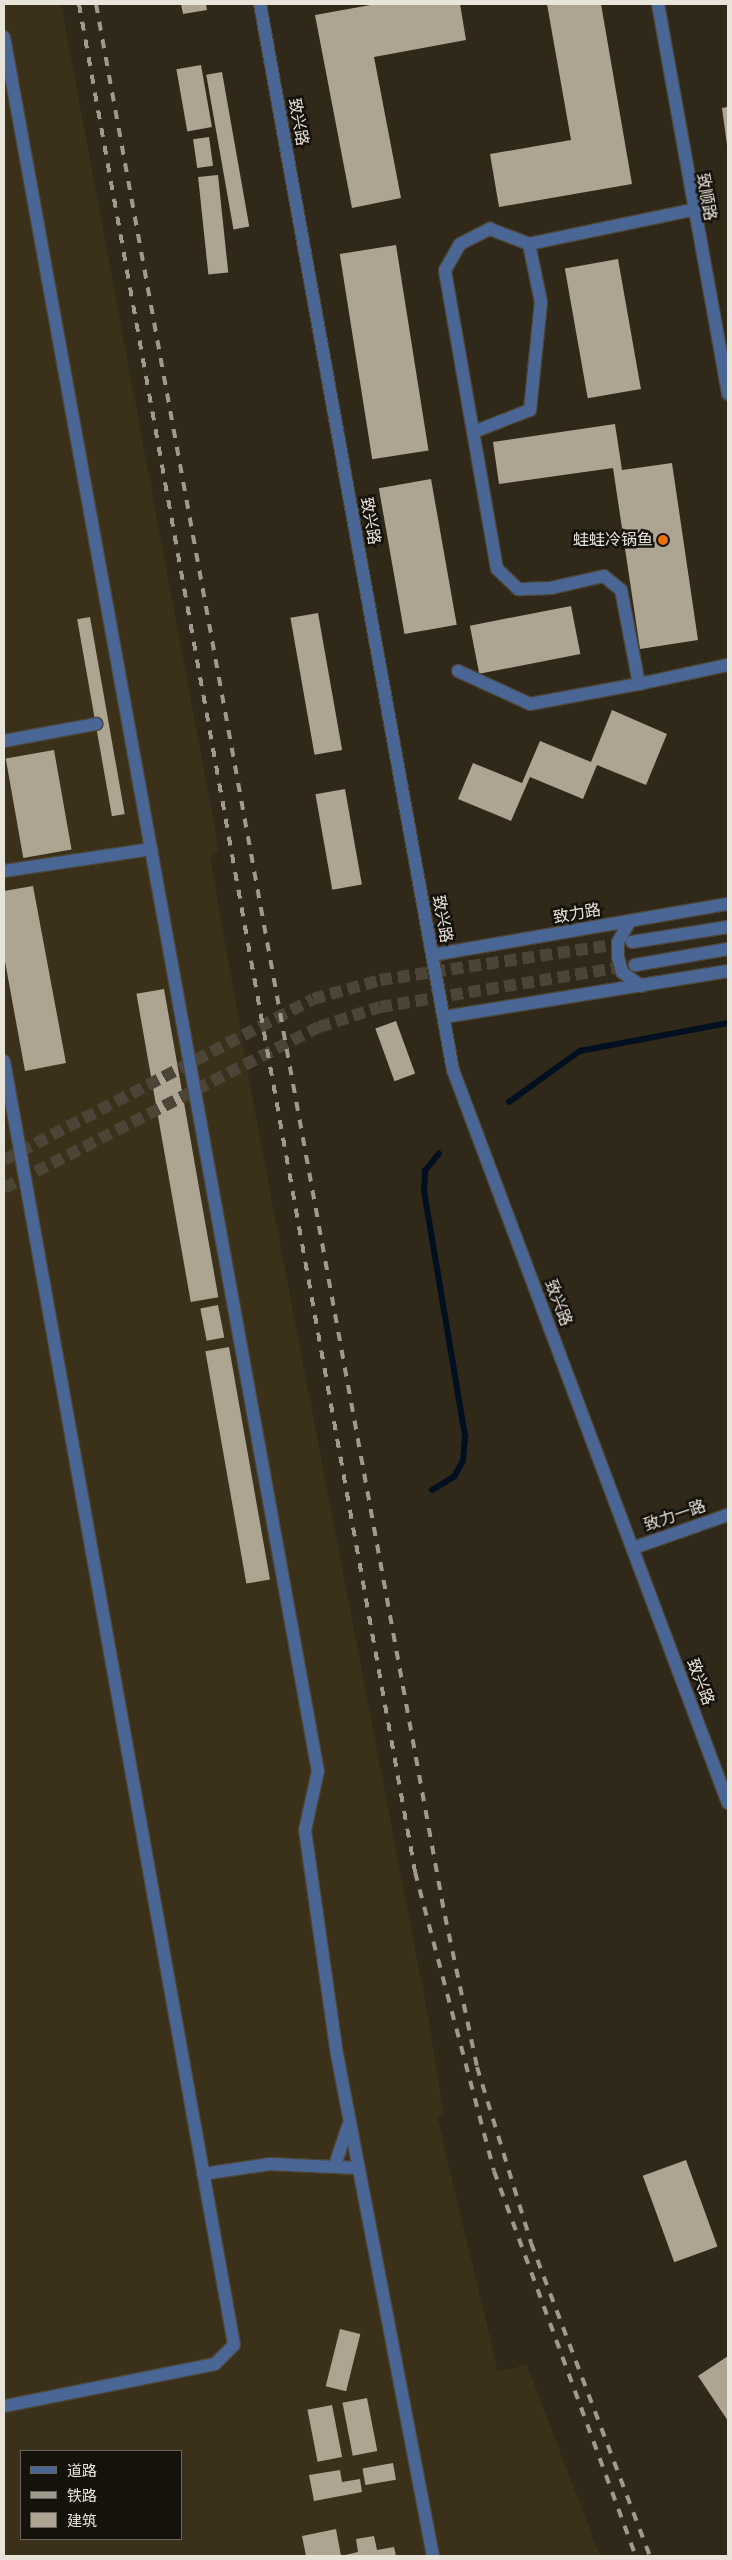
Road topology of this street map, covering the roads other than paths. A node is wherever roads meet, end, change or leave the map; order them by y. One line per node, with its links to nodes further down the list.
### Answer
1 (260, 4): 20 (street, 致兴路)
2 (658, 4): 4 (street, 致顺路)
3 (4, 38): 13 (street)
4 (692, 210): 5 (street); 6 (street, 致顺路)
5 (529, 244): 7 (street); 7 (street)
6 (728, 394)
7 (476, 431): 10 (street)
8 (728, 665): 10 (street)
9 (458, 671): 10 (street)
10 (640, 684)
11 (96, 724): 12 (street)
12 (4, 741)
13 (151, 849): 14 (street); 29 (street)
14 (4, 871)
15 (728, 904): 16 (street, 致力路)
16 (630, 921): 20 (street, 致力路); 23 (street)
17 (728, 927): 18 (street)
18 (632, 942)
19 (728, 949): 21 (street)
20 (432, 955): 24 (street, 致兴路)
21 (635, 965)
22 (728, 971): 23 (street)
23 (641, 986): 24 (street)
24 (444, 1017): 27 (street, 致兴路)
25 (4, 1061): 32 (street)
26 (728, 1515): 27 (street, 致力一路)
27 (633, 1548): 28 (street, 致兴路)
28 (728, 1803)
29 (349, 2123): 30 (street); 31 (street)
30 (335, 2165): 31 (street); 32 (street)
31 (356, 2168): 34 (street)
32 (203, 2174): 33 (street)
33 (4, 2406)
34 (433, 2556)

